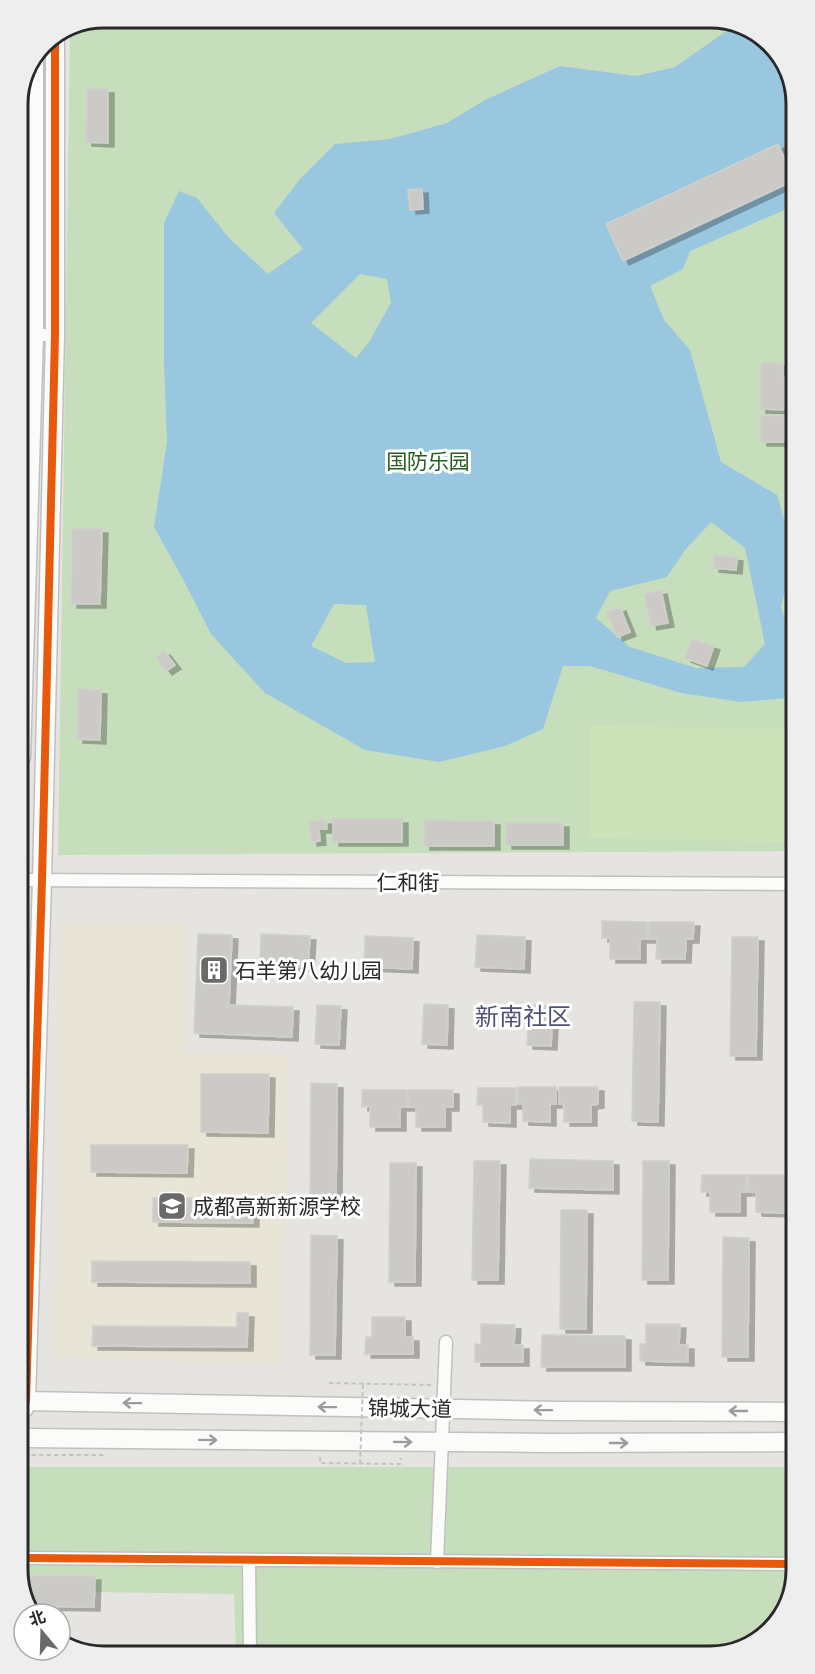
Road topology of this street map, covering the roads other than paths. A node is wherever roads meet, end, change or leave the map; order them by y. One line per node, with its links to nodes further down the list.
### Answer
1 (55, 46): 5 (street)
2 (34, 78): 3 (street)
3 (29, 237)
4 (29, 335): 5 (street)
5 (56, 335): 7 (street)
6 (28, 880): 7 (street, 仁和街)
7 (42, 880): 8 (street, 仁和街); 9 (street)
8 (786, 884)
9 (28, 1282)
10 (446, 1341): 12 (street)
11 (28, 1404): 12 (street, 锦城大道, one-way to 11)
12 (443, 1408): 13 (street, 锦城大道, one-way to 12); 15 (street)
13 (786, 1412)
14 (28, 1438): 15 (street, 锦城大道, one-way to 15)
15 (442, 1442): 16 (street, 锦城大道, one-way to 16); 19 (street)
16 (786, 1442)
17 (28, 1558): 18 (street)
18 (249, 1561): 19 (street); 21 (street)
19 (437, 1562): 20 (street)
20 (786, 1564)
21 (250, 1645)

